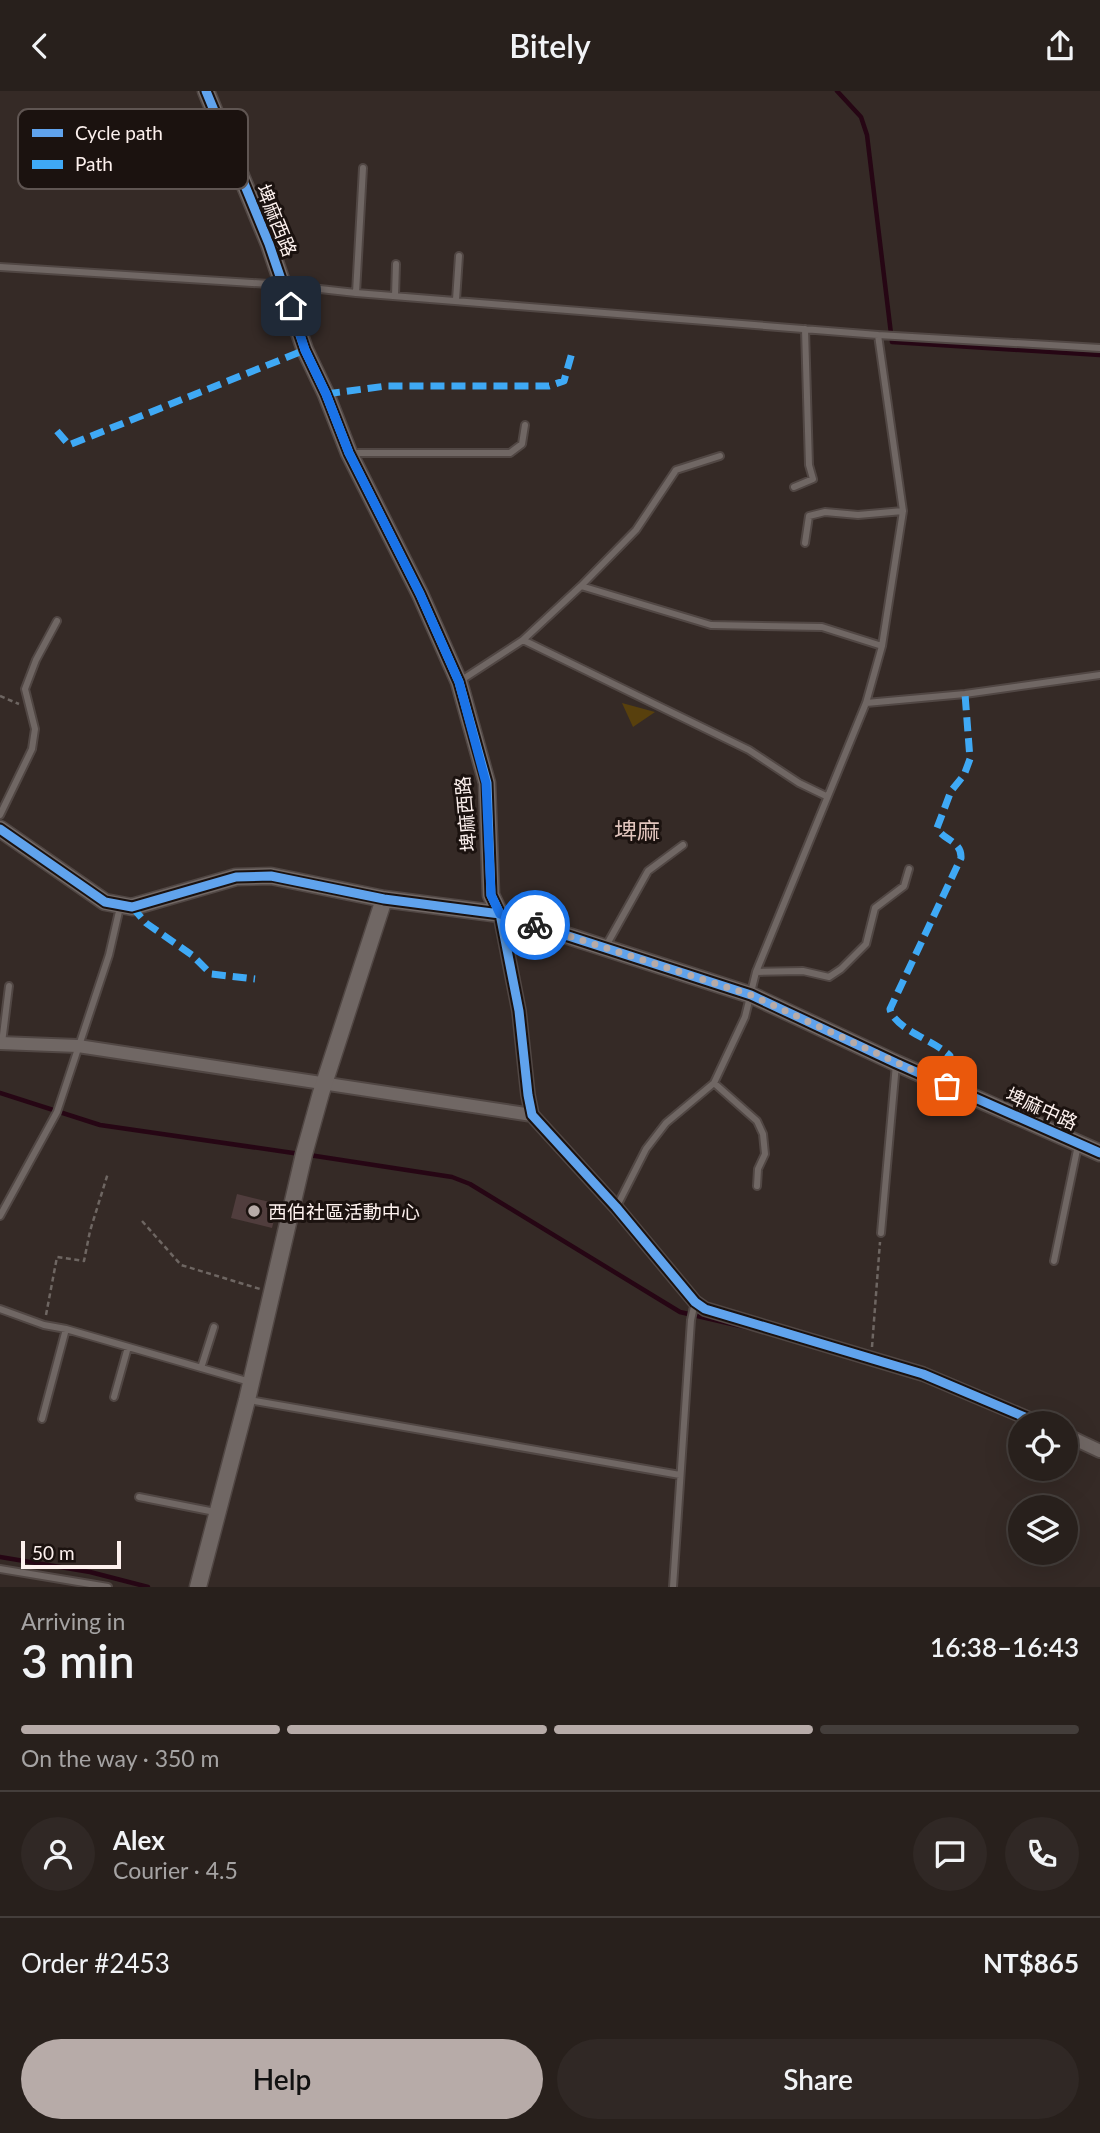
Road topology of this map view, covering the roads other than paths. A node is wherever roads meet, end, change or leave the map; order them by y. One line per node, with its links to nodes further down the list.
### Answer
1 (206, 91): 2 (street, 埤麻西路)
2 (213, 109)
3 (363, 167): 9 (lane)
4 (245, 189): 8 (street, 埤麻西路)
5 (459, 256): 11 (lane)
6 (396, 264): 10 (lane)
7 (0, 267): 8 (lane)
8 (284, 285): 9 (lane); 16 (street, 埤麻西路)
9 (356, 293): 10 (lane)
10 (395, 296): 11 (lane)
11 (456, 300): 12 (lane)
12 (805, 329): 13 (lane); 18 (lane)
13 (882, 335): 14 (lane); 19 (lane)
14 (1100, 348)
15 (526, 425): 16 (lane)
16 (349, 453): 26 (street, 埤麻西路)
17 (720, 456): 21 (lane)
18 (794, 487)
19 (903, 511): 20 (lane); 24 (lane)
20 (805, 543)
21 (581, 586): 23 (lane); 24 (lane)
22 (58, 621): 29 (lane)
23 (523, 640): 26 (lane); 28 (lane)
24 (883, 646): 27 (lane)
25 (1100, 675): 27 (lane)
26 (459, 682): 35 (street, 埤麻西路)
27 (866, 703): 28 (lane)
28 (827, 796): 37 (lane)
29 (0, 815)
30 (0, 829): 34 (street)
31 (683, 845): 36 (lane)
32 (909, 869): 37 (lane)
33 (384, 899): 34 (street, 埤麻中路); 35 (street, 埤麻中路); 43 (street)
34 (121, 905): 41 (lane)
35 (500, 914): 36 (street, 埤麻中路); 45 (street)
36 (605, 948): 39 (street, 埤麻中路)
37 (757, 972): 39 (lane)
38 (9, 986): 40 (lane)
39 (751, 995): 42 (street, 埤麻中路); 44 (lane)
40 (1, 1043): 41 (street)
41 (78, 1046): 43 (street); 50 (lane)
42 (896, 1063): 46 (street, 埤麻中路); 51 (lane)
43 (326, 1083): 45 (street); 59 (street)
44 (714, 1083): 48 (lane); 49 (lane)
45 (532, 1115): 49 (street)
46 (1079, 1143): 47 (street, 埤麻中路); 52 (lane)
47 (1100, 1153)
48 (757, 1186)
49 (616, 1207): 53 (street)
50 (0, 1216)
51 (881, 1233)
52 (1054, 1261)
53 (695, 1302): 62 (street); 66 (lane)
54 (0, 1309): 56 (lane)
55 (215, 1327): 58 (lane)
56 (66, 1329): 57 (lane); 63 (lane)
57 (128, 1347): 58 (lane); 60 (lane)
58 (201, 1368): 59 (lane)
59 (250, 1382): 61 (street)
60 (114, 1397)
61 (247, 1400): 66 (lane); 68 (street)
62 (1011, 1411)
63 (42, 1419)
64 (1078, 1441): 65 (street)
65 (1100, 1451)
66 (680, 1475): 72 (lane)
67 (139, 1497): 68 (lane)
68 (217, 1512): 71 (street)
69 (0, 1569): 70 (lane)
70 (108, 1587)
71 (198, 1587)
72 (673, 1587)

